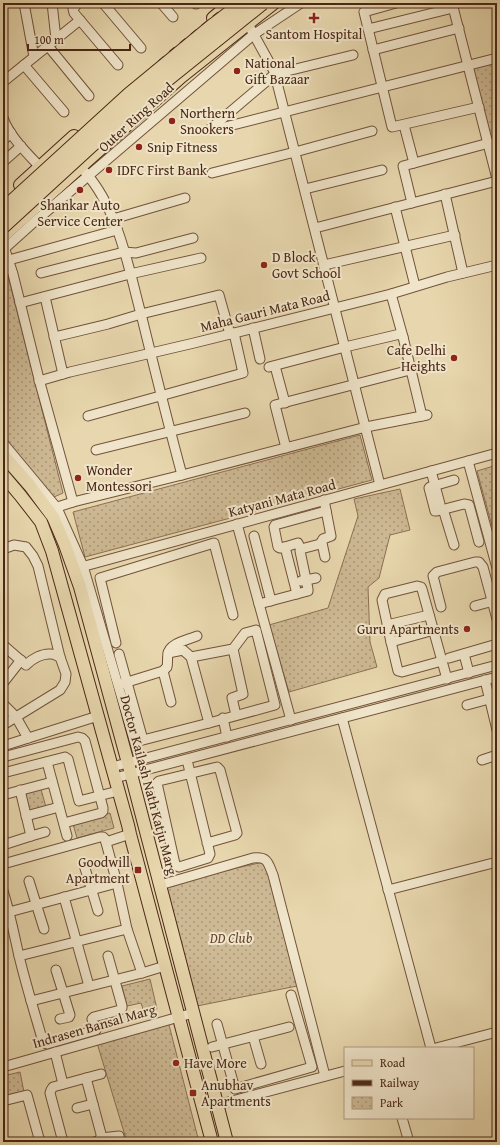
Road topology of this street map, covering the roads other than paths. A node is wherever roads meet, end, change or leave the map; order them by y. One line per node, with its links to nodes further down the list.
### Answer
1 (24, 3): 25 (street)
2 (52, 3): 19 (street)
3 (78, 3): 14 (street)
4 (103, 3): 22 (street)
5 (161, 3): 13 (street)
6 (231, 3): 15 (main road, Outer Ring Road)
7 (243, 3): 60 (highway, Outer Ring Road, bridge)
8 (262, 3): 62 (highway, Outer Ring Road, bridge)
9 (274, 3): 18 (main road, Outer Ring Road)
10 (301, 3): 18 (street)
11 (396, 3): 17 (street)
12 (452, 6): 16 (street); 17 (street)
13 (173, 18)
14 (80, 20): 19 (street); 28 (street)
15 (203, 26): 21 (main road); 49 (main road, Outer Ring Road)
16 (459, 28): 23 (street); 29 (street)
17 (368, 29): 23 (street)
18 (250, 30): 21 (main road, Outer Ring Road); 30 (street); 51 (street)
19 (56, 39): 20 (street)
20 (48, 46): 25 (street); 33 (street)
21 (219, 47): 51 (main road, Outer Ring Road)
22 (141, 48)
23 (373, 50): 32 (street)
24 (353, 55): 30 (street)
25 (34, 57): 27 (street)
26 (497, 58): 29 (street)
27 (24, 65): 31 (street); 36 (street)
28 (118, 65)
29 (468, 65): 32 (street); 34 (street)
30 (275, 74): 35 (street); 40 (street)
31 (3, 82)
32 (382, 86): 35 (street); 38 (street)
33 (89, 96)
34 (479, 107): 38 (street); 44 (street)
35 (285, 111): 39 (street); 46 (street)
36 (64, 112)
37 (3, 118): 42 (street)
38 (404, 125): 48 (street)
39 (225, 127)
40 (209, 130)
41 (372, 131): 46 (street)
42 (11, 133): 43 (street); 45 (street)
43 (3, 140)
44 (489, 144): 48 (street); 53 (street)
45 (21, 146): 47 (street); 49 (street)
46 (295, 152): 52 (street); 54 (street)
47 (3, 162)
48 (414, 163): 58 (street)
49 (40, 166): 57 (main road, Outer Ring Road)
50 (382, 170): 54 (street)
51 (84, 171): 61 (street); 67 (main road, Outer Ring Road)
52 (212, 173)
53 (497, 180): 55 (street)
54 (305, 189): 63 (street)
55 (445, 194): 58 (street); 65 (street)
56 (185, 198): 61 (street)
57 (3, 201)
58 (412, 203): 59 (street)
59 (395, 207): 63 (street); 68 (street)
60 (3, 210)
61 (113, 219): 64 (street)
62 (3, 226)
63 (315, 228): 72 (street)
64 (117, 230): 69 (street); 71 (street)
65 (455, 235): 68 (street); 75 (street)
66 (194, 238): 69 (street)
67 (3, 245): 71 (street)
68 (405, 246): 72 (street); 77 (street)
69 (124, 252): 74 (street); 76 (street)
70 (201, 258): 76 (street)
71 (9, 260): 80 (street)
72 (324, 265): 81 (street)
73 (497, 265): 75 (street, Maha Gauri Mata Road)
74 (42, 273)
75 (463, 273): 77 (street, Maha Gauri Mata Road)
76 (130, 274): 79 (street); 82 (street)
77 (415, 286): 78 (street, Maha Gauri Mata Road)
78 (391, 294): 81 (street, Maha Gauri Mata Road); 85 (street)
79 (45, 297): 80 (street); 86 (street)
80 (20, 303): 92 (street)
81 (335, 307): 83 (street, Maha Gauri Mata Road); 87 (street)
82 (141, 314): 84 (street); 86 (street); 88 (street)
83 (253, 328): 84 (street, Maha Gauri Mata Road); 89 (street)
84 (232, 333): 88 (street, Maha Gauri Mata Road); 94 (street)
85 (403, 336): 87 (street); 90 (street)
86 (54, 337): 91 (street)
87 (345, 347): 93 (street); 95 (street)
88 (151, 353): 91 (street, Maha Gauri Mata Road); 94 (street)
89 (260, 359)
90 (410, 370): 93 (street); 98 (street)
91 (63, 374): 92 (street, Maha Gauri Mata Road)
92 (39, 381): 113 (street)
93 (355, 384): 95 (street); 98 (street)
94 (161, 395): 97 (street); 99 (street)
95 (285, 403): 101 (street)
96 (245, 413): 99 (street)
97 (88, 416)
98 (366, 427): 101 (street); 110 (street)
99 (170, 432): 102 (street); 108 (street)
100 (3, 443): 115 (street)
101 (286, 448): 108 (street)
102 (96, 450)
103 (497, 453): 105 (street, Katyani Mata Road)
104 (3, 455): 115 (main road, Doctor Kailash Nath Katju Marg)
105 (468, 462): 106 (street, Katyani Mata Road); 129 (street)
106 (431, 472): 110 (street, Katyani Mata Road); 111 (street)
107 (3, 475): 172 (main road)
108 (182, 475): 113 (street)
109 (454, 480): 111 (street)
110 (380, 485): 112 (street, Katyani Mata Road)
111 (435, 485): 114 (street)
112 (324, 500): 116 (street); 117 (street, Katyani Mata Road)
113 (74, 502): 115 (street)
114 (442, 507): 119 (street); 121 (street)
115 (53, 509): 128 (main road, Doctor Kailash Nath Katju Marg)
116 (326, 511): 120 (street); 122 (street)
117 (237, 524): 125 (street, Katyani Mata Road); 136 (street)
118 (254, 536): 134 (street)
119 (479, 542)
120 (322, 543): 124 (street); 126 (street)
121 (454, 546)
122 (285, 547): 124 (street); 132 (street)
123 (3, 549): 155 (street)
124 (301, 550): 131 (street)
125 (134, 552): 127 (street); 128 (street, Katyani Mata Road)
126 (325, 557)
127 (138, 566): 140 (street); 143 (street)
128 (78, 568): 144 (street); 166 (main road, Doctor Kailash Nath Katju Marg)
129 (497, 568)
130 (316, 578): 131 (street)
131 (306, 580): 132 (street); 133 (street)
132 (294, 582): 133 (street)
133 (297, 594): 134 (street)
134 (271, 601): 136 (street)
135 (495, 601): 137 (street); 138 (street); 141 (street)
136 (259, 604): 176 (street)
137 (475, 606)
138 (441, 607)
139 (429, 614): 142 (street); 142 (street); 145 (street)
140 (233, 615)
141 (497, 619)
142 (387, 625): 147 (street)
143 (112, 626): 144 (street); 148 (street)
144 (101, 630): 166 (street)
145 (434, 630): 147 (street); 157 (street)
146 (197, 636): 152 (street)
147 (391, 642): 157 (street)
148 (116, 643)
149 (497, 644): 154 (street)
150 (3, 645): 158 (street)
151 (233, 649): 156 (street); 171 (street); 171 (street)
152 (168, 653): 156 (street); 160 (street)
153 (119, 654): 166 (street)
154 (464, 654): 157 (street); 161 (street)
155 (60, 657): 158 (street); 173 (street)
156 (191, 657): 177 (street)
157 (446, 659): 163 (street)
158 (21, 660): 165 (street)
159 (497, 665): 161 (street)
160 (163, 671): 166 (street); 168 (street)
161 (469, 673): 163 (street)
162 (497, 677): 164 (street)
163 (447, 678): 176 (street)
164 (485, 680): 167 (street); 175 (street)
165 (3, 683)
166 (117, 685): 177 (street); 186 (street); 191 (main road, Doctor Kailash Nath Katju Marg)
167 (492, 697): 170 (street); 179 (street)
168 (170, 702)
169 (3, 704): 173 (street)
170 (467, 705)
171 (236, 715): 174 (street)
172 (98, 716): 181 (street); 192 (main road)
173 (16, 717): 178 (street); 181 (street)
174 (223, 718): 177 (street); 180 (street)
175 (342, 718): 187 (street); 217 (street)
176 (290, 720): 180 (street)
177 (209, 723)
178 (3, 725)
179 (497, 730)
180 (227, 737): 186 (street)
181 (28, 738): 182 (street)
182 (3, 746)
183 (24, 751): 185 (street); 190 (street); 199 (street)
184 (497, 755): 188 (street)
185 (3, 757)
186 (140, 760): 191 (street)
187 (187, 760): 191 (street); 193 (street)
188 (482, 760)
189 (48, 762): 190 (street); 195 (street); 199 (street)
190 (29, 767): 194 (street)
191 (129, 769): 192 (street); 215 (main road, Doctor Kailash Nath Katju Marg)
192 (113, 773): 197 (main road)
193 (191, 773): 208 (street); 208 (street); 208 (street)
194 (3, 774)
195 (52, 782): 196 (street); 200 (street)
196 (20, 790): 198 (street); 201 (street)
197 (118, 791): 199 (street); 204 (main road)
198 (3, 795)
199 (100, 796): 202 (street)
200 (59, 808): 201 (street); 202 (street)
201 (26, 816): 205 (street)
202 (64, 824): 206 (street)
203 (45, 832): 205 (street)
204 (130, 834): 207 (street); 228 (main road)
205 (31, 836): 209 (street)
206 (67, 836)
207 (106, 842): 211 (street); 214 (street)
208 (207, 843)
209 (3, 844)
210 (497, 863): 217 (street)
211 (3, 864)
212 (84, 864): 216 (street)
213 (29, 881): 220 (street)
214 (117, 883): 216 (street); 224 (street)
215 (160, 885): 236 (main road, Doctor Kailash Nath Katju Marg); 252 (street)
216 (92, 890): 219 (street); 221 (street)
217 (388, 890): 245 (street)
218 (3, 891): 222 (street)
219 (64, 897): 220 (street); 225 (street)
220 (37, 905): 222 (street); 223 (street)
221 (98, 911)
222 (9, 912): 226 (street)
223 (44, 929)
224 (127, 929): 225 (street); 230 (street)
225 (76, 943): 226 (street); 232 (street)
226 (19, 956): 235 (street)
227 (108, 956): 231 (street)
228 (165, 966): 230 (street); 237 (main road)
229 (56, 970): 233 (street)
230 (142, 973): 231 (street)
231 (116, 979): 232 (street); 235 (street)
232 (89, 986): 233 (street)
233 (63, 992): 235 (street); 238 (street)
234 (291, 995): 243 (street)
235 (31, 1001)
236 (193, 1013): 237 (street, Indrasen Bansal Marg); 257 (main road, Doctor Kailash Nath Katju Marg)
237 (179, 1017): 247 (street, Indrasen Bansal Marg); 264 (main road)
238 (60, 1019)
239 (217, 1024): 243 (street)
240 (289, 1027): 242 (street)
241 (497, 1032): 246 (street)
242 (253, 1036): 243 (street); 248 (street)
243 (222, 1044): 244 (street)
244 (212, 1047)
245 (431, 1047)
246 (440, 1047)
247 (55, 1052): 249 (street, Indrasen Bansal Marg); 254 (street)
248 (261, 1064)
249 (3, 1067)
250 (344, 1071): 252 (street)
251 (101, 1074): 253 (street)
252 (325, 1076): 257 (street)
253 (86, 1078): 254 (street); 256 (street)
254 (63, 1084): 262 (street)
255 (3, 1101): 261 (street)
256 (93, 1104): 258 (street); 260 (street)
257 (218, 1106): 265 (main road, Doctor Kailash Nath Katju Marg)
258 (77, 1108)
259 (402, 1119): 266 (street)
260 (97, 1140): 263 (street)
261 (40, 1142)
262 (63, 1142)
263 (120, 1142)
264 (212, 1142)
265 (227, 1142)
266 (409, 1142)

